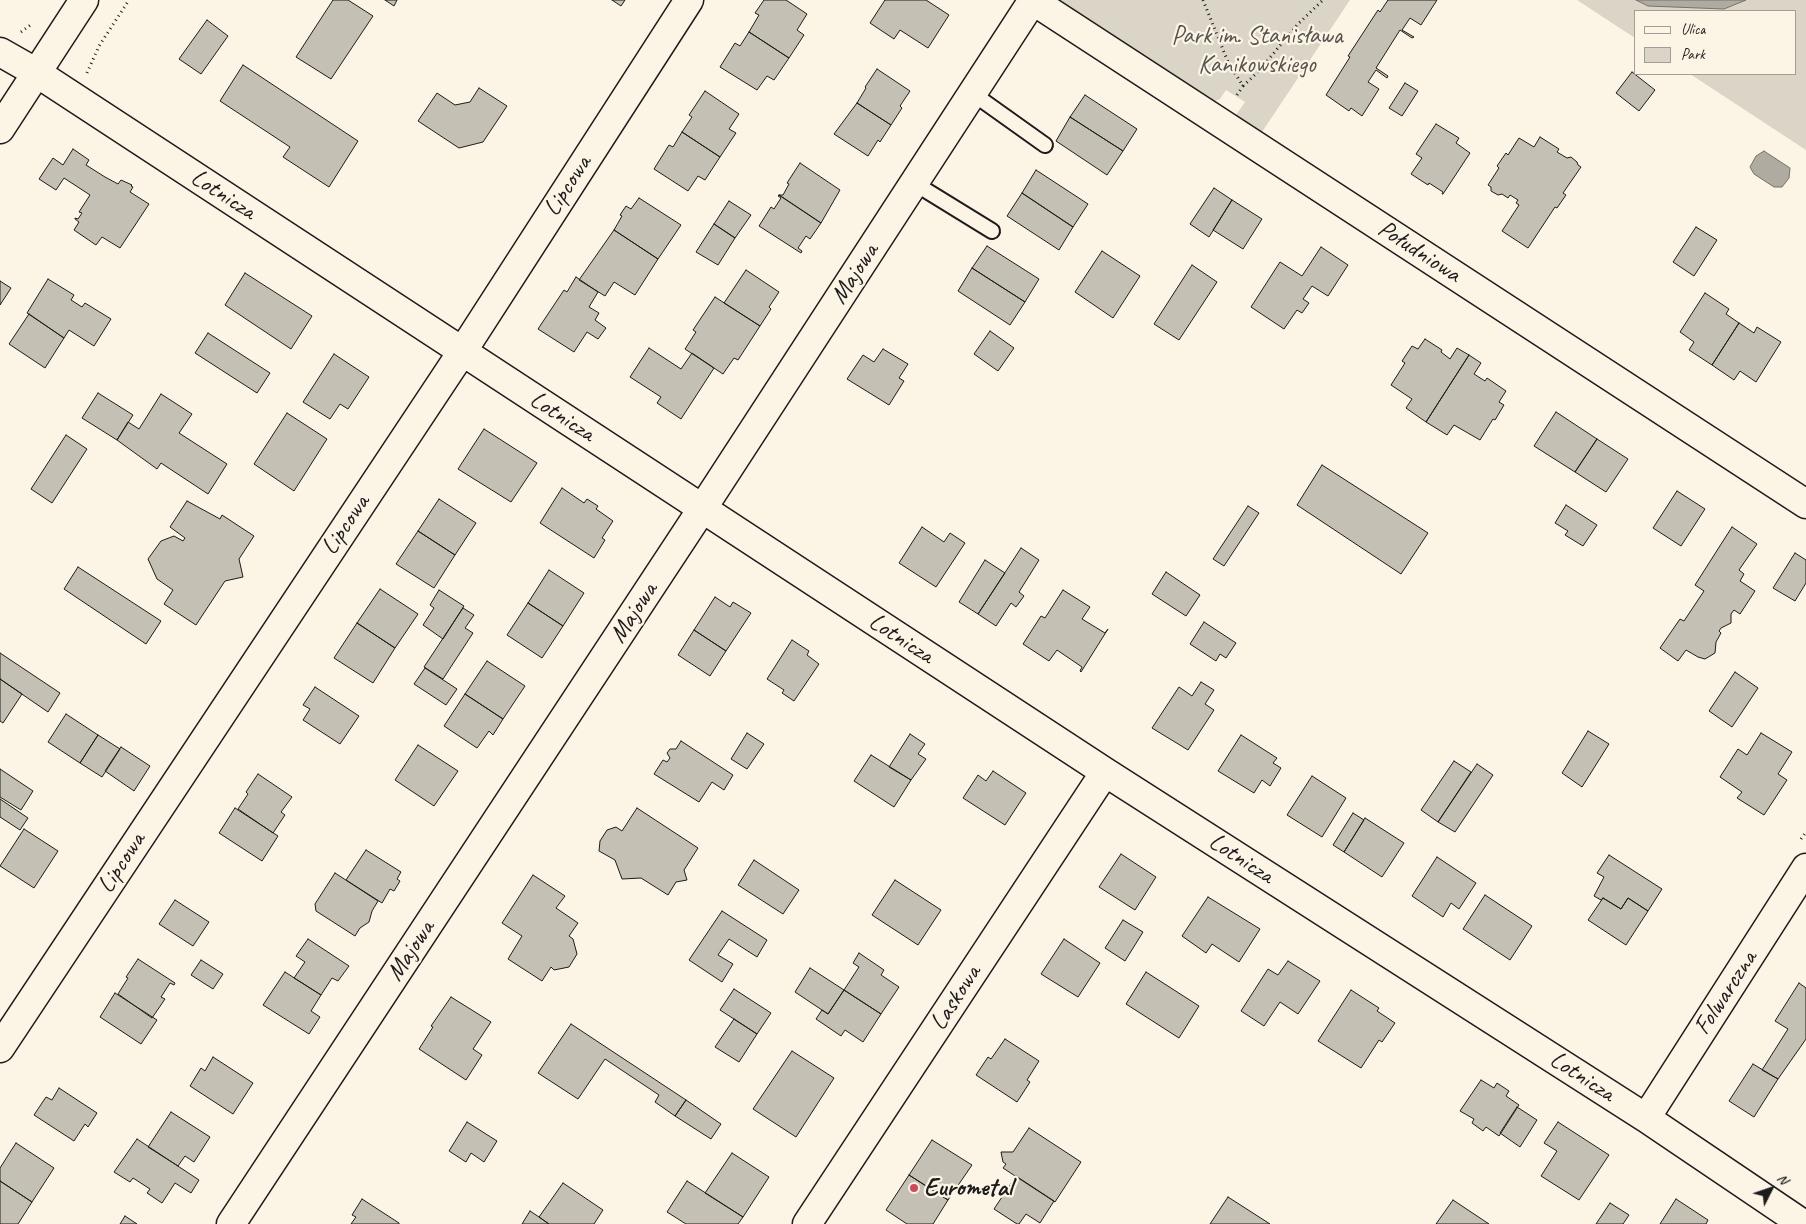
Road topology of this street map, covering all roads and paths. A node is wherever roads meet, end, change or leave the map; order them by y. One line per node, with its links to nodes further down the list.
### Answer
1 (84, 0): 8 (street)
2 (129, 0): 9 (path)
3 (689, 0): 17 (street, Lipcowa)
4 (1032, 0): 11 (street, Majowa); 18 (street, Południowa)
5 (1203, 0): 10 (path)
6 (1323, 0): 10 (path)
7 (0, 52): 8 (street, Lotnicza)
8 (37, 73): 13 (street); 17 (street, Lotnicza)
9 (86, 76)
10 (1243, 86): 12 (path)
11 (972, 93): 14 (lane); 15 (street, Majowa)
12 (1234, 100)
13 (0, 129)
14 (1045, 145)
15 (914, 183): 16 (lane); 19 (street, Majowa)
16 (992, 231)
17 (462, 352): 19 (street, Lotnicza); 22 (street, Lipcowa)
18 (1806, 504)
19 (702, 509): 20 (street, Lotnicza); 24 (street, Majowa)
20 (1104, 772): 23 (street, Lotnicza); 25 (street, Laskowa)
21 (1806, 868): 23 (street, Folwarczna)
22 (0, 1048)
23 (1646, 1118): 26 (street, Lotnicza)
24 (232, 1224)
25 (807, 1224)
26 (1803, 1224)

